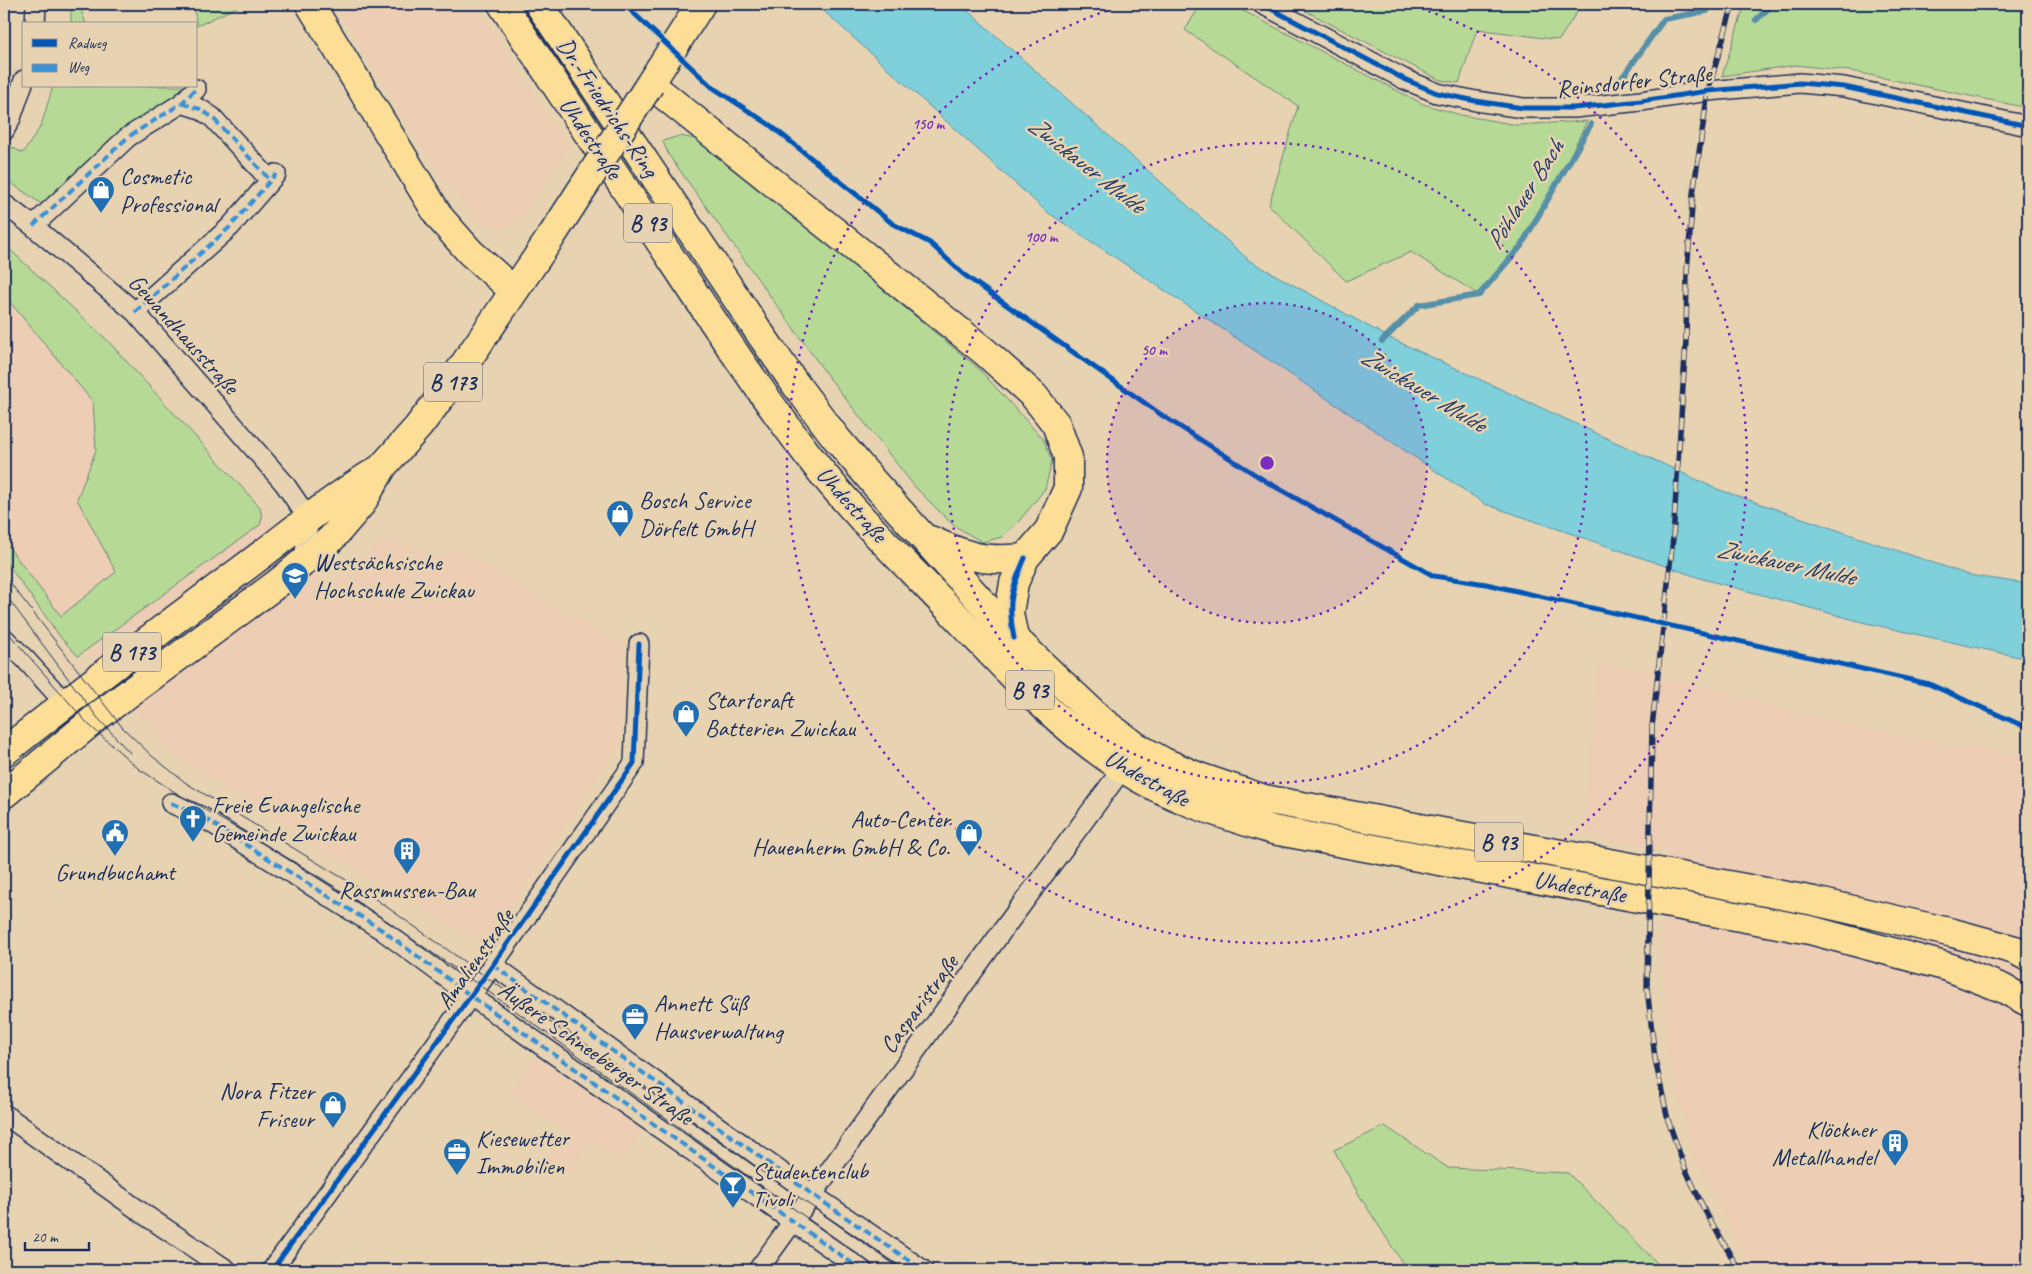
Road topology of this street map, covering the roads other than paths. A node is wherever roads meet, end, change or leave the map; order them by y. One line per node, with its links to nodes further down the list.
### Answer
1 (36, 4): 7 (street)
2 (310, 4): 17 (main road)
3 (502, 4): 10 (main road, Dr.-Friedrichs-Ring / B 93)
4 (539, 4): 19 (main road, Dr.-Friedrichs-Ring / B 93)
5 (701, 4): 8 (main road, B 173)
6 (1262, 4): 13 (street, Reinsdorfer Straße)
7 (35, 22)
8 (650, 84): 17 (main road, B 173, bridge); 23 (main road)
9 (22, 86): 14 (street)
10 (558, 88): 30 (main road, Uhdestraße / B 93)
11 (196, 89): 12 (street)
12 (182, 104): 16 (street); 18 (street)
13 (2028, 126)
14 (4, 131)
15 (4, 204): 16 (street, Gewandhausstraße)
16 (34, 226): 18 (street, Gewandhausstraße)
17 (514, 291): 20 (main road, B 173)
18 (135, 312): 21 (street, Gewandhausstraße)
19 (762, 335): 22 (main road, Uhdestraße / B 93)
20 (383, 466): 21 (main road, B 173); 24 (main road, B 173)
21 (308, 518): 24 (street); 28 (main road, B 173)
22 (923, 537): 23 (main road); 26 (main road, Uhdestraße / B 93)
23 (1025, 558): 26 (main road)
24 (302, 563): 31 (main road, B 173)
25 (4, 638): 28 (street)
26 (1014, 638): 33 (main road, Uhdestraße / B 93)
27 (639, 644): 34 (street, Amalienstraße)
28 (65, 703): 29 (main road, B 173)
29 (4, 752)
30 (1123, 768): 36 (main road, Uhdestraße / B 93); 38 (street, Casparistraße)
31 (4, 794)
32 (171, 803): 35 (street, Äußere Schneeberger Straße)
33 (2028, 957)
34 (493, 965): 35 (street, Amalienstraße); 38 (street, Äußere Schneeberger Straße)
35 (471, 996): 39 (street, Äußere Schneeberger Straße); 41 (street, Amalienstraße)
36 (2028, 1002)
37 (4, 1114): 40 (street)
38 (813, 1195): 39 (street, Casparistraße); 44 (street, Äußere Schneeberger Straße)
39 (794, 1221): 42 (street, Casparistraße); 43 (street, Äußere Schneeberger Straße)
40 (227, 1270)
41 (272, 1270)
42 (758, 1270)
43 (862, 1270)
44 (923, 1270)

